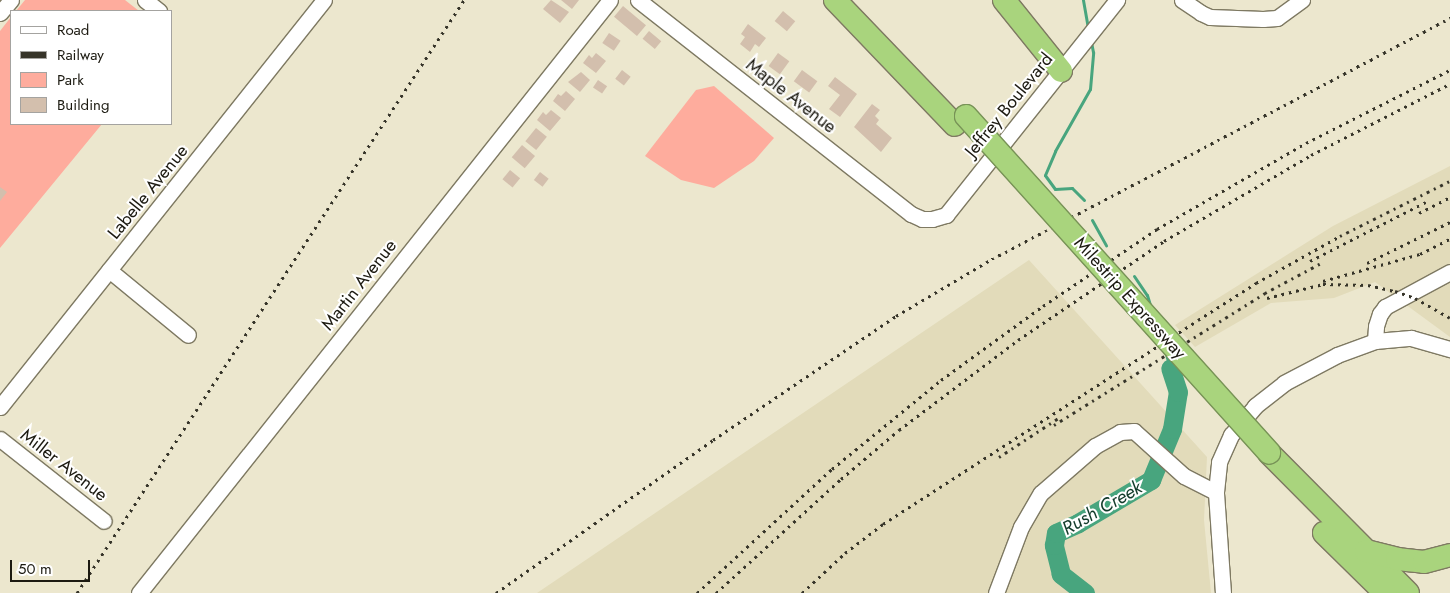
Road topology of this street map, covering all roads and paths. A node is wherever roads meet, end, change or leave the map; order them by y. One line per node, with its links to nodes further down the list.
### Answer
1 (11, 0): 13 (street)
2 (145, 0): 12 (street)
3 (324, 0): 17 (street, Labelle Avenue)
4 (610, 0): 29 (street, Martin Avenue)
5 (638, 0): 16 (street, Maple Avenue)
6 (835, 0): 15 (highway, Milestrip Expressway)
7 (857, 0): 15 (highway, Milestrip Expressway)
8 (1004, 0): 14 (highway)
9 (1118, 0): 14 (street, Jeffrey Boulevard)
10 (1182, 0): 11 (street)
11 (1302, 0)
12 (158, 10)
13 (0, 14)
14 (1061, 71): 16 (street, Jeffrey Boulevard)
15 (961, 121): 24 (highway, Milestrip Expressway)
16 (922, 219)
17 (109, 270): 19 (street); 22 (street, Labelle Avenue)
18 (1447, 277): 20 (street)
19 (188, 335)
20 (1374, 341): 21 (street); 25 (street)
21 (1450, 349)
22 (0, 408)
23 (0, 439): 26 (street, Miller Avenue)
24 (1264, 458): 27 (highway, Milestrip Expressway); 32 (highway, Milestrip Expressway)
25 (1216, 492): 30 (street); 31 (street)
26 (104, 521)
27 (1364, 551): 28 (highway); 33 (highway, Milestrip Expressway)
28 (1450, 555)
29 (138, 593)
30 (996, 593)
31 (1224, 593)
32 (1385, 593)
33 (1408, 593)

